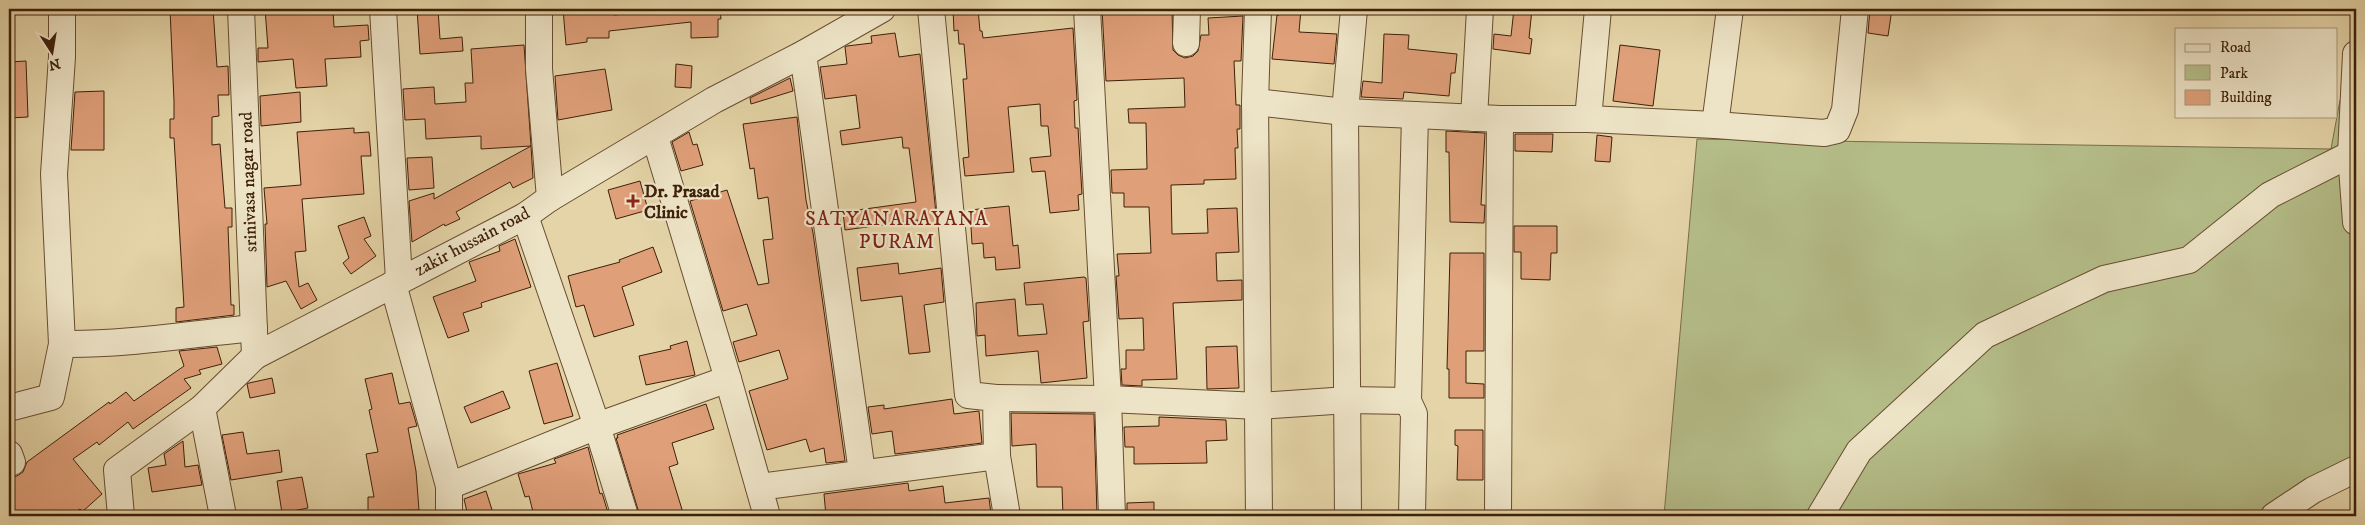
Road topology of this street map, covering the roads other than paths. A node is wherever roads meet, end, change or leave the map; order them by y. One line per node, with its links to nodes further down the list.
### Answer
1 (62, 9): 32 (street)
2 (241, 9): 31 (street, srinivasa nagar road)
3 (383, 9): 30 (street)
4 (539, 9): 27 (street)
5 (931, 9): 35 (street)
6 (1087, 9): 36 (street)
7 (1187, 9): 15 (street)
8 (1258, 9): 18 (street)
9 (1354, 9): 19 (street)
10 (1480, 9): 21 (street)
11 (1598, 9): 23 (street)
12 (1730, 9): 24 (street)
13 (1855, 9): 24 (street)
14 (869, 12): 16 (street, zakir hussain road)
15 (1186, 43)
16 (802, 54): 25 (street, zakir hussain road); 45 (street)
17 (2356, 54): 26 (street)
18 (1255, 102): 19 (street); 39 (street)
19 (1345, 112): 20 (street); 37 (street)
20 (1415, 116): 21 (street); 38 (street)
21 (1474, 118): 22 (street)
22 (1500, 119): 23 (street); 58 (street)
23 (1588, 119): 24 (street)
24 (1715, 125)
25 (655, 137): 27 (street, zakir hussain road); 34 (street)
26 (2351, 154): 29 (street); 59 (street)
27 (550, 198): 28 (street, zakir hussain road)
28 (525, 216): 30 (street, zakir hussain road); 42 (street)
29 (2356, 222)
30 (396, 282): 33 (street, zakir hussain road); 46 (street)
31 (254, 328): 32 (street); 33 (street, srinivasa nagar road)
32 (62, 344): 40 (street)
33 (255, 356): 41 (street, zakir hussain road)
34 (728, 379): 42 (street); 47 (street)
35 (996, 398): 36 (street); 43 (street)
36 (1108, 399): 39 (street); 54 (street)
37 (1348, 400): 38 (street); 39 (street); 56 (street)
38 (1408, 401): 57 (street)
39 (1259, 406): 55 (street)
40 (9, 408)
41 (202, 408): 48 (street, zakir hussain road); 49 (street)
42 (597, 426): 46 (street); 51 (street)
43 (997, 456): 45 (street); 53 (street)
44 (2356, 468): 60 (street)
45 (862, 472): 47 (street)
46 (449, 486): 50 (street)
47 (759, 487): 52 (street)
48 (114, 514)
49 (222, 516)
50 (449, 516)
51 (625, 516)
52 (767, 516)
53 (1008, 516)
54 (1112, 516)
55 (1259, 516)
56 (1348, 516)
57 (1412, 516)
58 (1498, 516)
59 (1820, 516)
60 (2274, 516)

